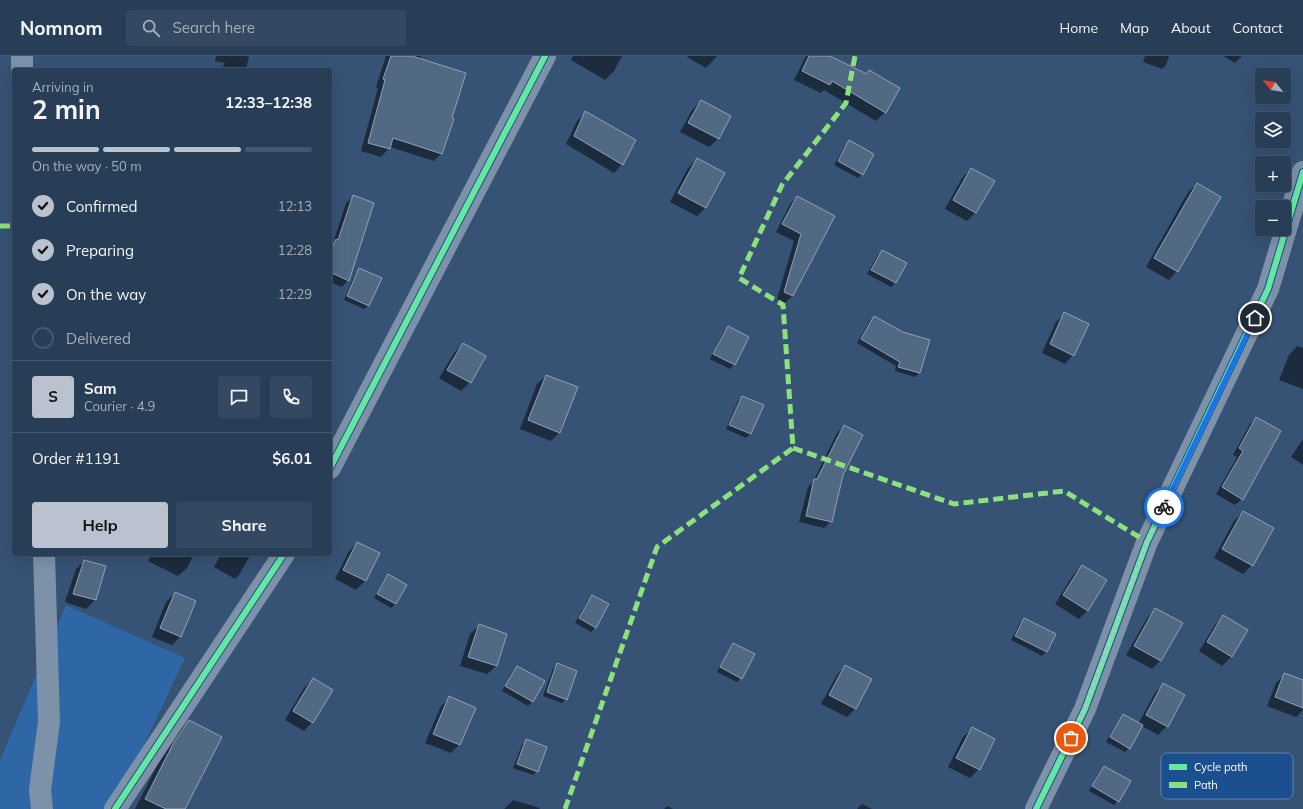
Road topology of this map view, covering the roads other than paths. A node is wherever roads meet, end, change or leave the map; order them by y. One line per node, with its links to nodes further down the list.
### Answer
1 (22, 56): 3 (street)
2 (545, 56): 5 (street)
3 (22, 68)
4 (1303, 172): 10 (street)
5 (332, 464)
6 (44, 556): 8 (street)
7 (283, 556): 9 (street)
8 (42, 809)
9 (115, 809)
10 (1036, 809)

